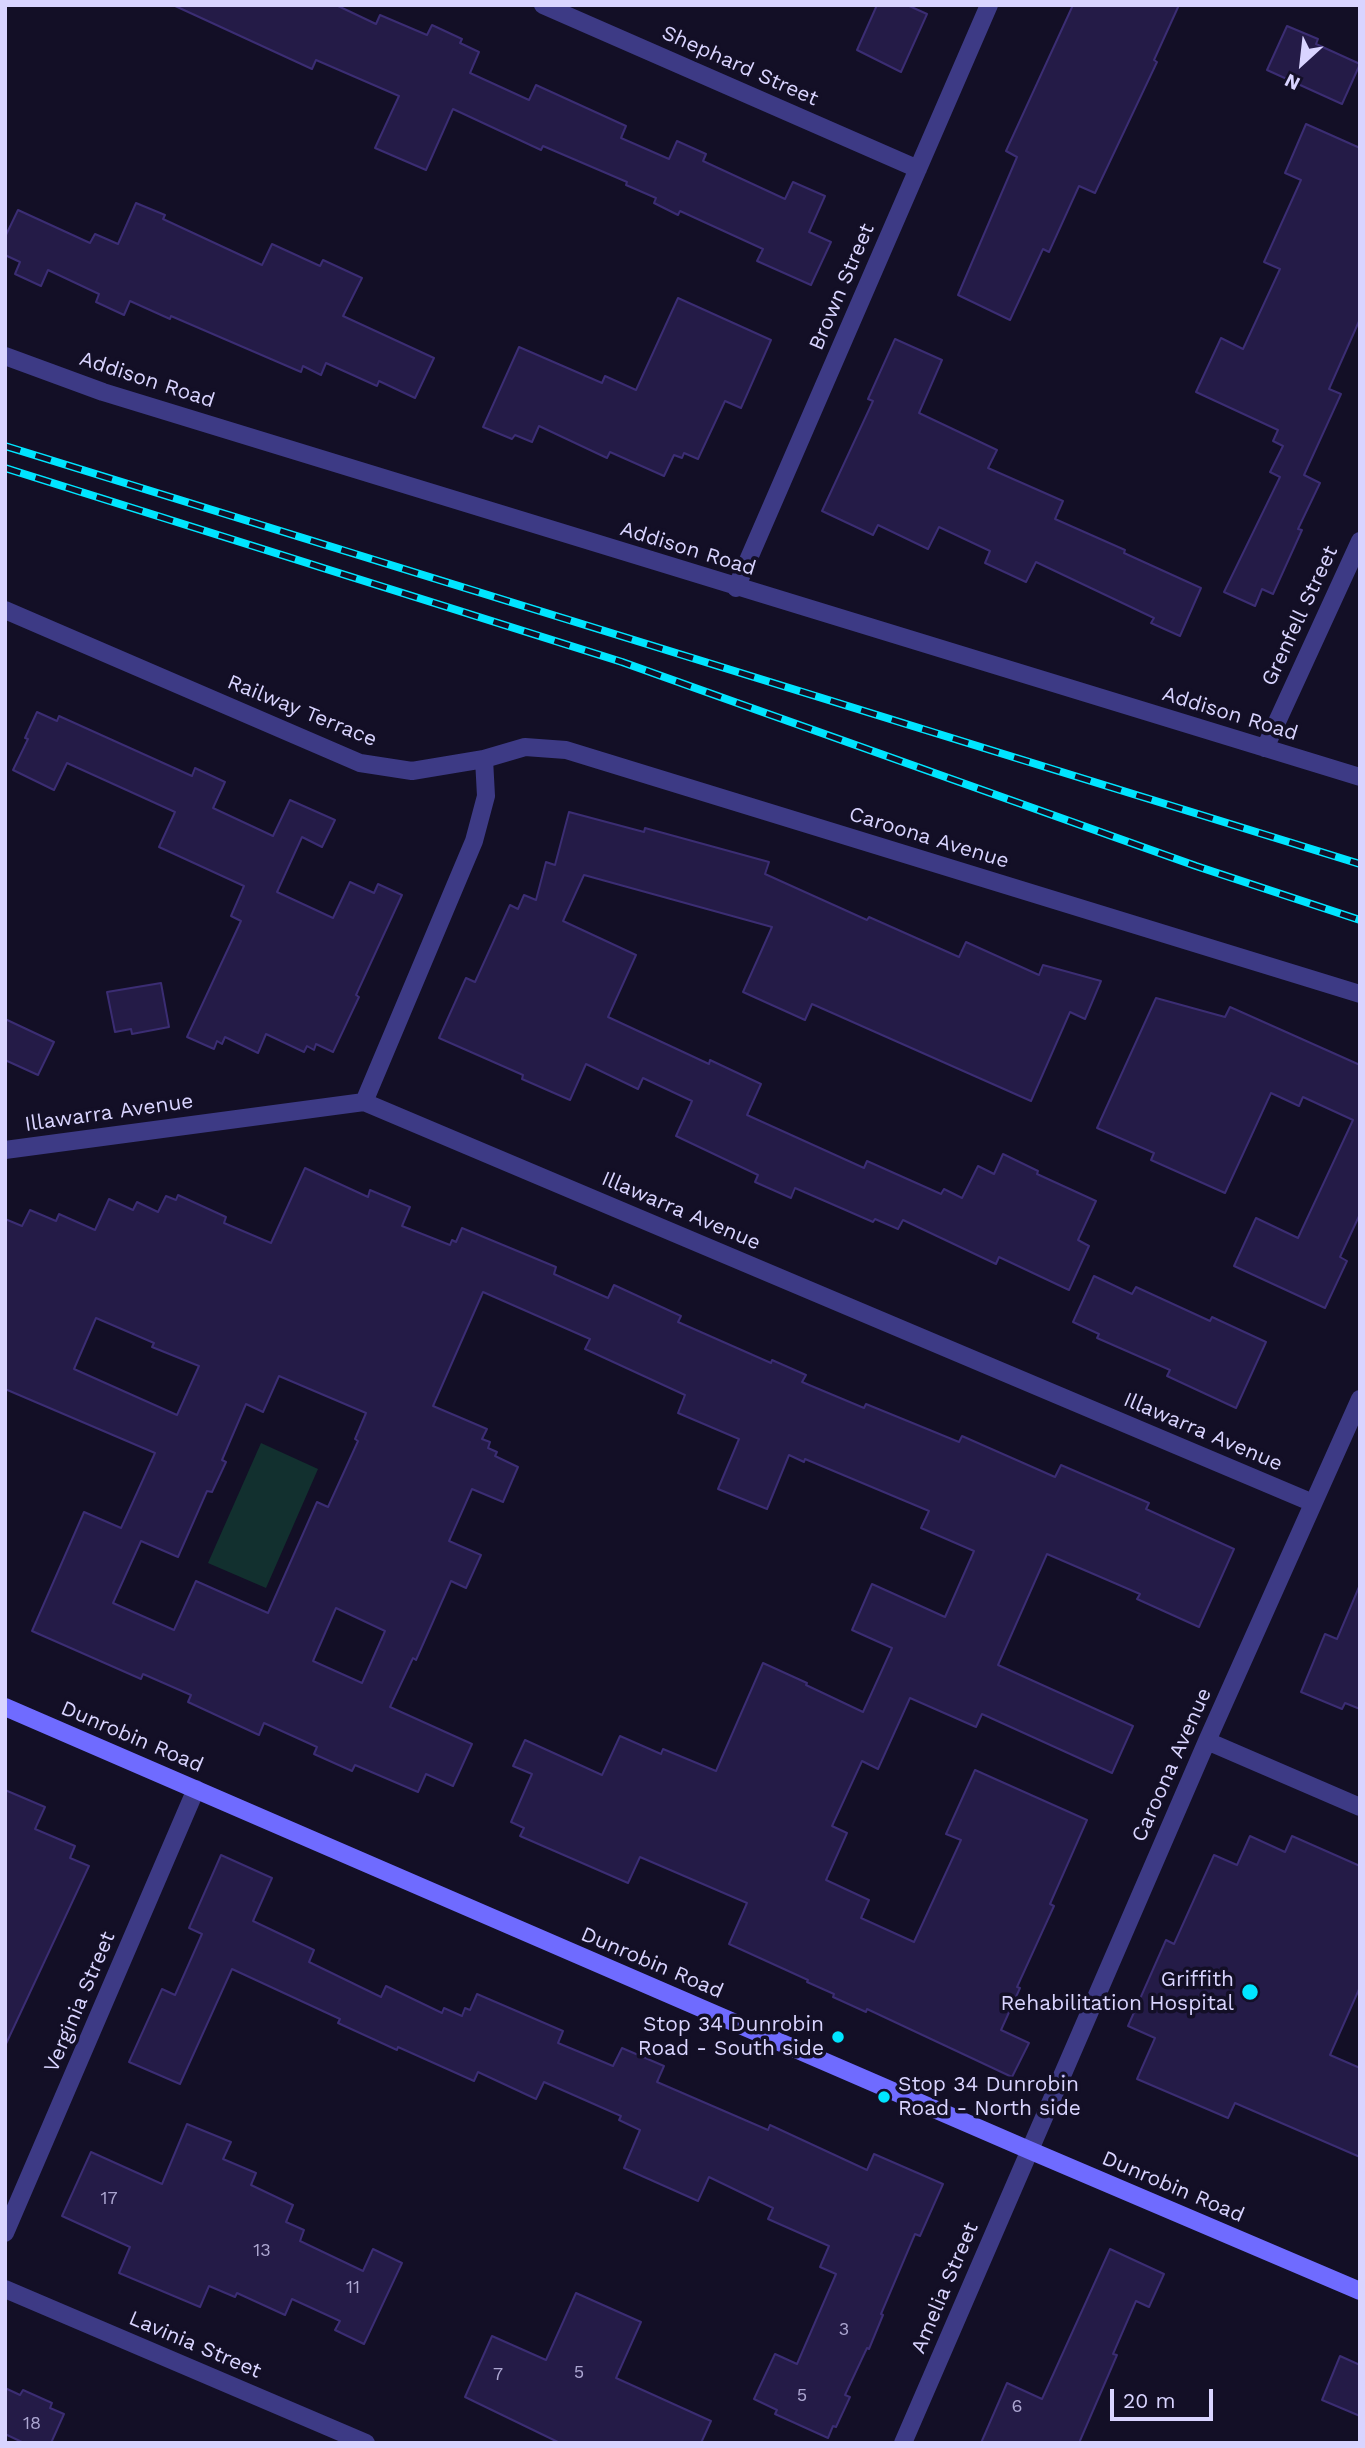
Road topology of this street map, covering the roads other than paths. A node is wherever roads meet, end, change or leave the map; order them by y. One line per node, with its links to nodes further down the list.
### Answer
1 (543, 5): 3 (street, Shephard Street)
2 (989, 5): 3 (street, Brown Street)
3 (918, 169): 6 (street, Brown Street)
4 (5, 356): 6 (street, Addison Road)
5 (1360, 541): 8 (street, Grenfell Street)
6 (736, 588): 8 (street, Addison Road)
7 (5, 610): 9 (street, Railway Terrace)
8 (1265, 748): 10 (street, Addison Road)
9 (484, 759): 11 (street, Caroona Avenue); 12 (street)
10 (1360, 777)
11 (1360, 994)
12 (364, 1102): 13 (street, Illawarra Avenue); 15 (street, Illawarra Avenue)
13 (5, 1150)
14 (1360, 1399): 15 (street, Caroona Avenue)
15 (1313, 1503): 17 (street, Caroona Avenue)
16 (5, 1707): 18 (street, Dunrobin Road)
17 (1207, 1741): 19 (street); 20 (street, Caroona Avenue)
18 (196, 1790): 20 (street, Dunrobin Road); 21 (street, Verginia Street)
19 (1360, 1807)
20 (1028, 2150): 23 (street, Dunrobin Road); 25 (street, Amelia Street)
21 (5, 2233)
22 (5, 2289): 24 (street, Lavinia Street)
23 (1360, 2291)
24 (366, 2443)
25 (903, 2443)

